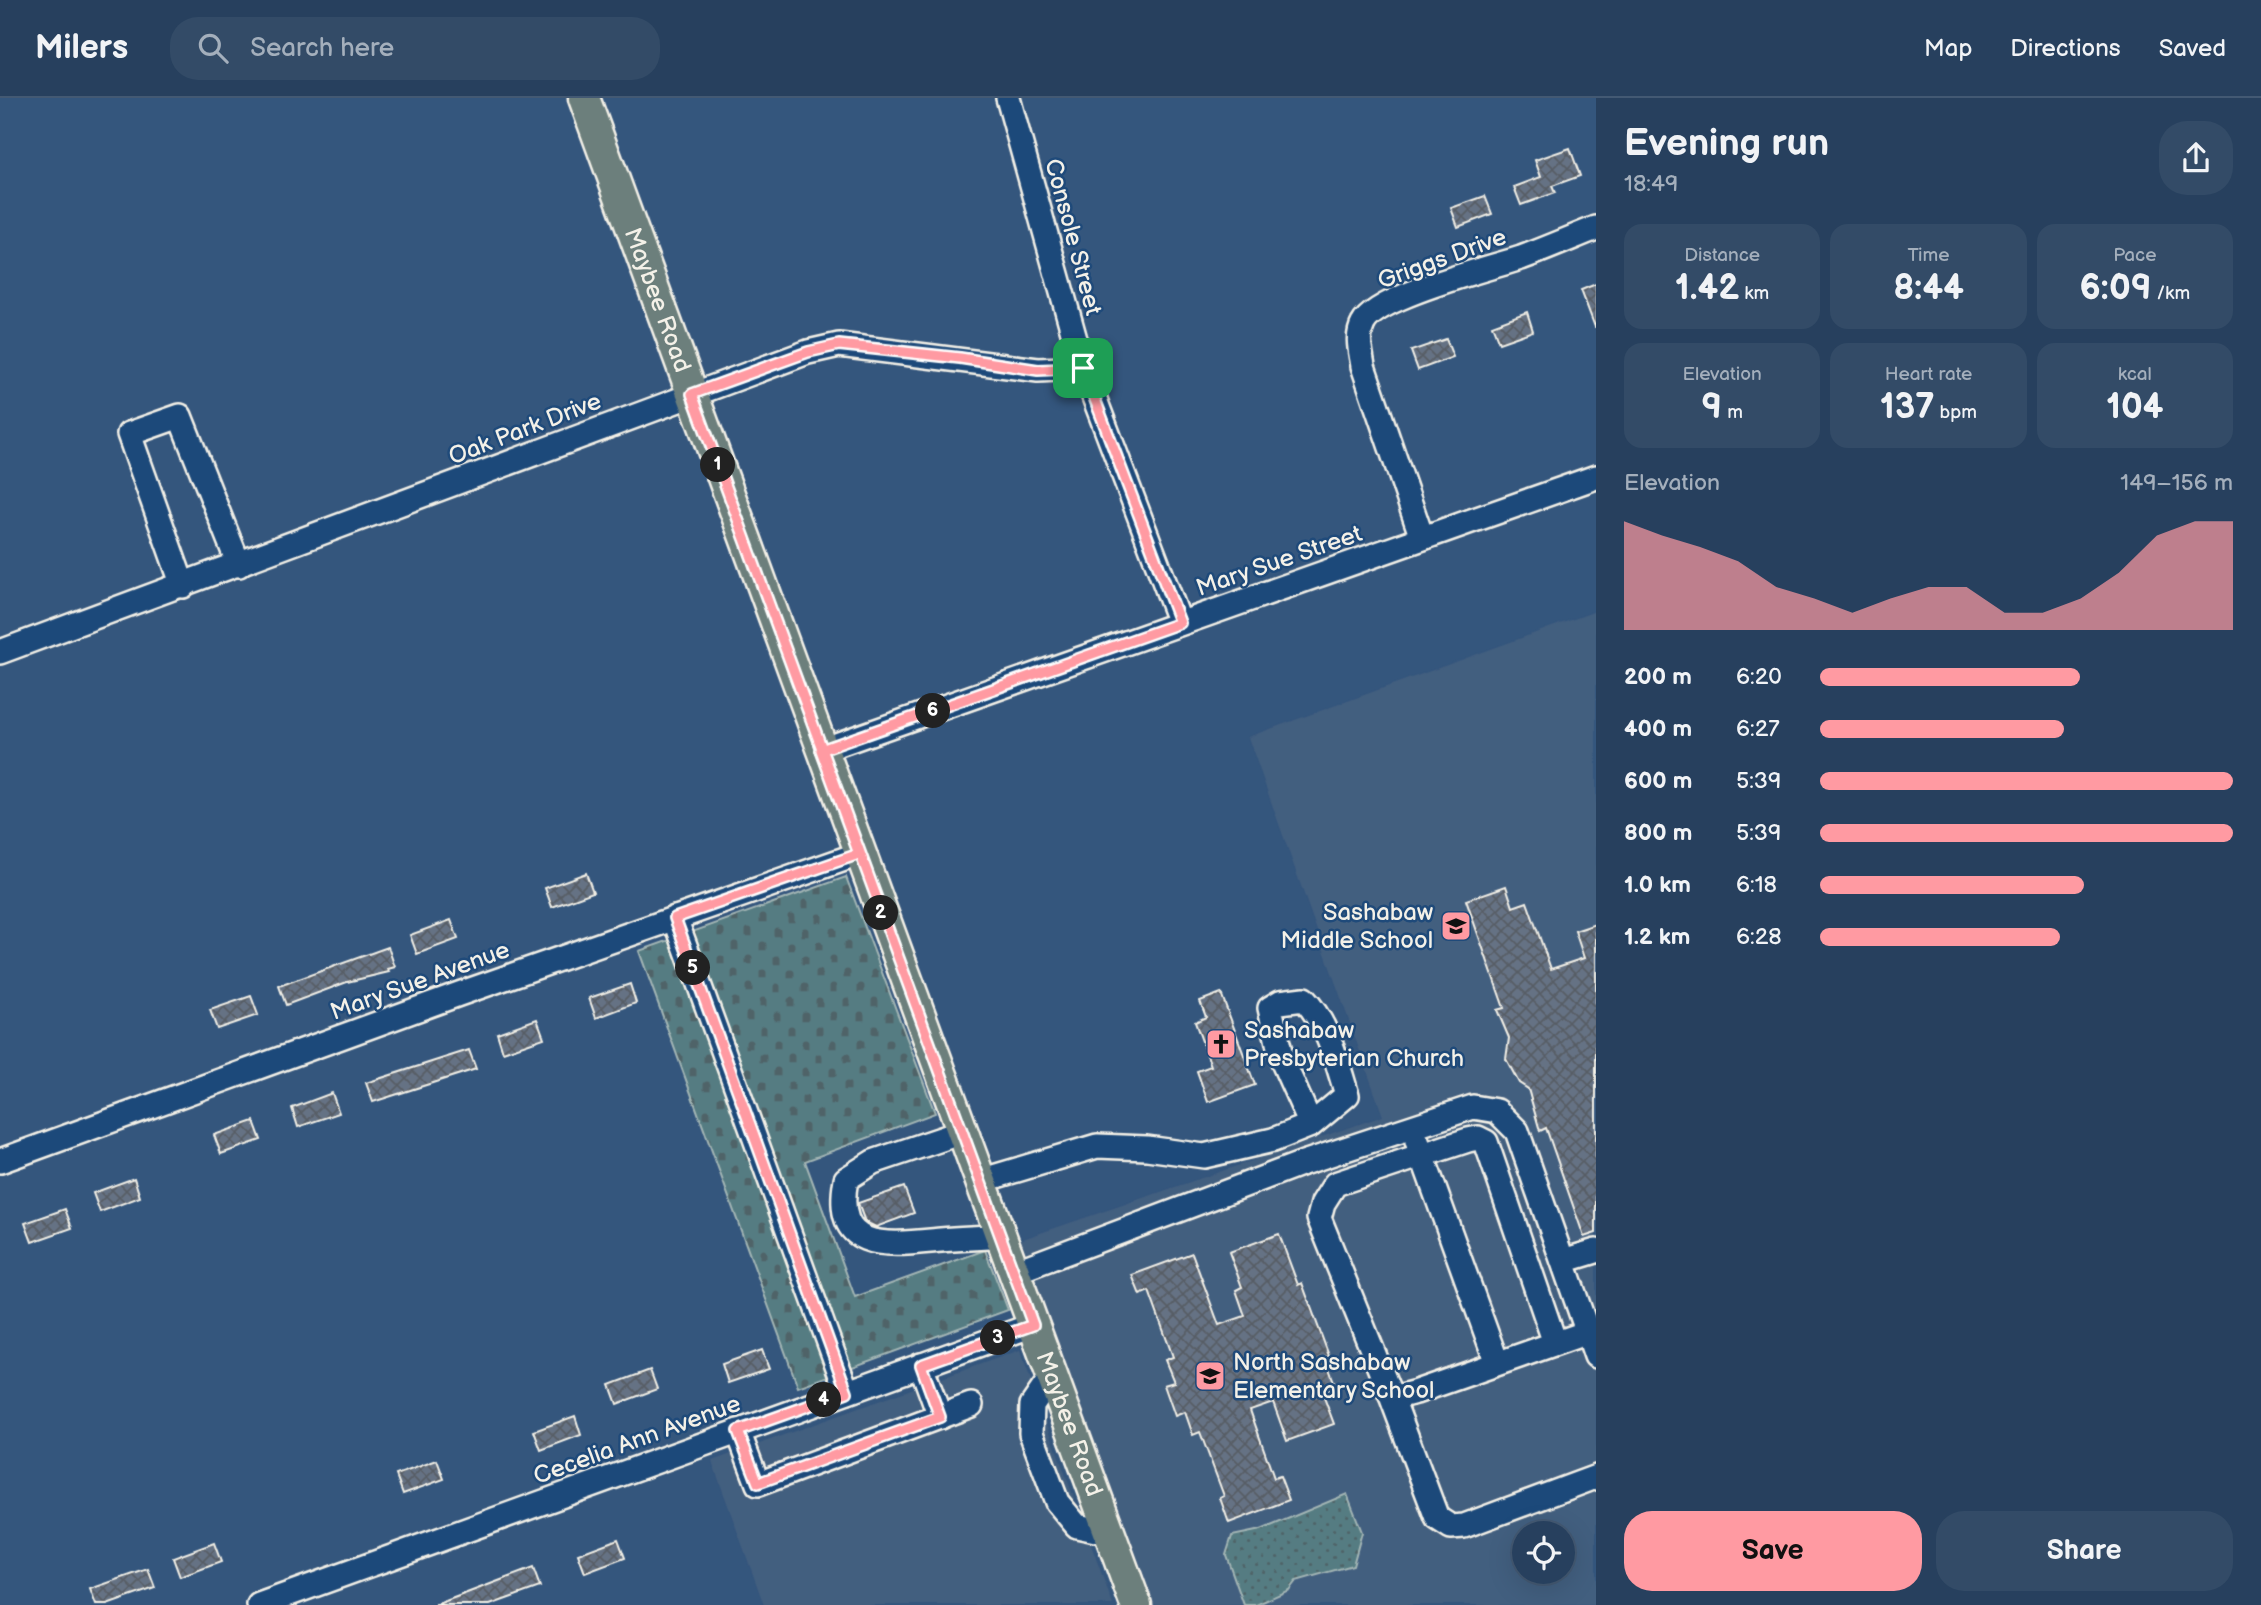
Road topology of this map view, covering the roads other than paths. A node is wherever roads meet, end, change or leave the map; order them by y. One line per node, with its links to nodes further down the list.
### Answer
1 (584, 98): 5 (main road, Maybee Road)
2 (1008, 98): 4 (street, Console Street)
3 (1596, 228): 7 (street, Griggs Drive)
4 (1083, 368): 5 (street, Oak Park Drive); 10 (street, Console Street)
5 (692, 394): 8 (street, Oak Park Drive); 12 (main road, Maybee Road)
6 (1596, 477): 7 (street, Mary Sue Street)
7 (1422, 538): 10 (street, Mary Sue Street)
8 (239, 565): 9 (street, Oak Park Drive); 9 (street)
9 (183, 586): 11 (street, Oak Park Drive)
10 (1180, 623): 12 (street, Mary Sue Street)
11 (0, 652)
12 (821, 750): 13 (main road, Maybee Road)
13 (859, 854): 14 (street, Mary Sue Avenue); 17 (main road, Maybee Road)
14 (675, 918): 19 (street, Mary Sue Avenue); 31 (street)
15 (1311, 1125): 15 (street); 20 (street)
16 (1412, 1125): 18 (street); 23 (street); 24 (street)
17 (962, 1132): 20 (main road, Maybee Road); 21 (street)
18 (1421, 1155): 27 (street); 29 (street); 32 (street)
19 (0, 1161)
20 (980, 1181): 21 (main road, Maybee Road)
21 (1001, 1236): 24 (main road, Maybee Road)
22 (1596, 1251): 23 (street)
23 (1563, 1261): 26 (street)
24 (1014, 1272): 25 (main road, Maybee Road)
25 (1033, 1325): 30 (street, Cecelia Ann Avenue); 38 (main road, Maybee Road)
26 (1588, 1332): 27 (street); 28 (street)
27 (1555, 1343): 29 (street)
28 (1596, 1356)
29 (1497, 1363): 32 (street)
30 (921, 1365): 31 (street, Cecelia Ann Avenue); 34 (street)
31 (847, 1392): 35 (street, Cecelia Ann Avenue)
32 (1390, 1393): 36 (street)
33 (971, 1405): 34 (street)
34 (940, 1417): 35 (street)
35 (738, 1431): 37 (street, Cecelia Ann Avenue)
36 (1596, 1477)
37 (259, 1605)
38 (1136, 1605)

